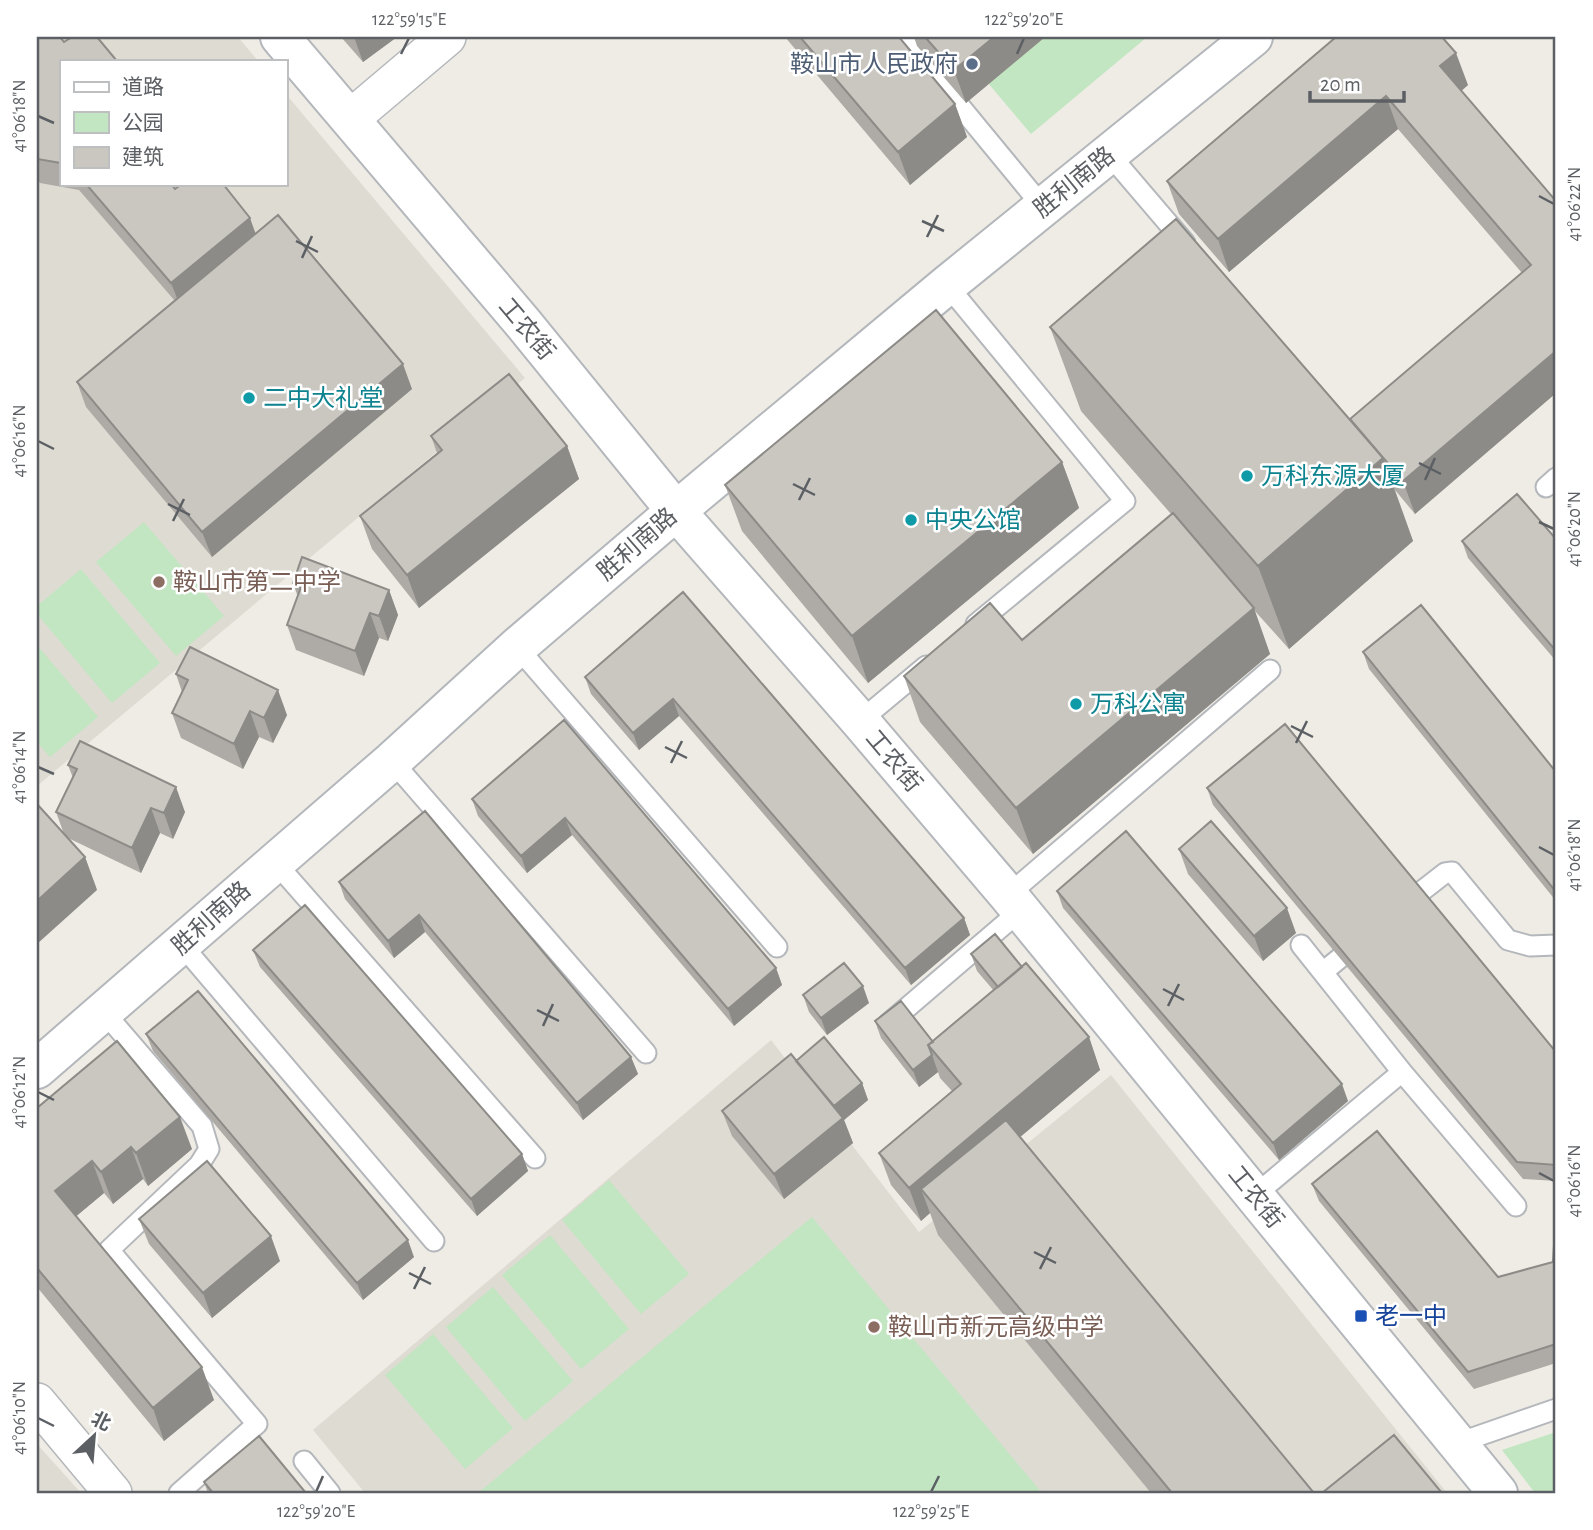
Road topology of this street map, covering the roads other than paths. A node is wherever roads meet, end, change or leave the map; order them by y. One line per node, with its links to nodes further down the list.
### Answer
1 (280, 37): 5 (street, 工农街)
2 (447, 37): 5 (street)
3 (903, 37): 7 (lane)
4 (1253, 37): 6 (street, 胜利南路)
5 (351, 120): 10 (street, 工农街)
6 (1109, 154): 7 (street, 胜利南路); 8 (lane)
7 (1042, 207): 9 (street, 胜利南路)
8 (1199, 260)
9 (947, 285): 10 (street, 胜利南路); 11 (lane)
10 (676, 511): 12 (street, 胜利南路); 15 (street, 工农街)
11 (966, 633)
12 (517, 647): 16 (street, 胜利南路); 23 (lane)
13 (945, 650): 15 (lane)
14 (1270, 670): 19 (lane)
15 (860, 721): 19 (street, 工农街)
16 (392, 761): 17 (street, 胜利南路); 28 (lane)
17 (274, 861): 20 (street, 胜利南路); 31 (lane)
18 (1418, 894): 22 (lane)
19 (1014, 903): 27 (lane); 32 (street, 工农街)
20 (181, 944): 26 (street, 胜利南路); 34 (lane)
21 (1301, 945): 25 (lane)
22 (1556, 945)
23 (776, 947)
24 (1340, 958): 25 (lane)
25 (1323, 972): 30 (lane)
26 (103, 1011): 29 (street, 胜利南路); 40 (lane)
27 (888, 1024)
28 (646, 1054)
29 (37, 1069)
30 (1402, 1072): 32 (lane); 33 (lane)
31 (534, 1158)
32 (1255, 1195): 37 (street, 工农街)
33 (1516, 1206)
34 (434, 1241)
35 (37, 1402): 39 (street)
36 (1556, 1409): 37 (lane)
37 (1458, 1443): 42 (street, 工农街)
38 (304, 1461): 41 (lane)
39 (113, 1493)
40 (179, 1493)
41 (330, 1493)
42 (1498, 1493)

